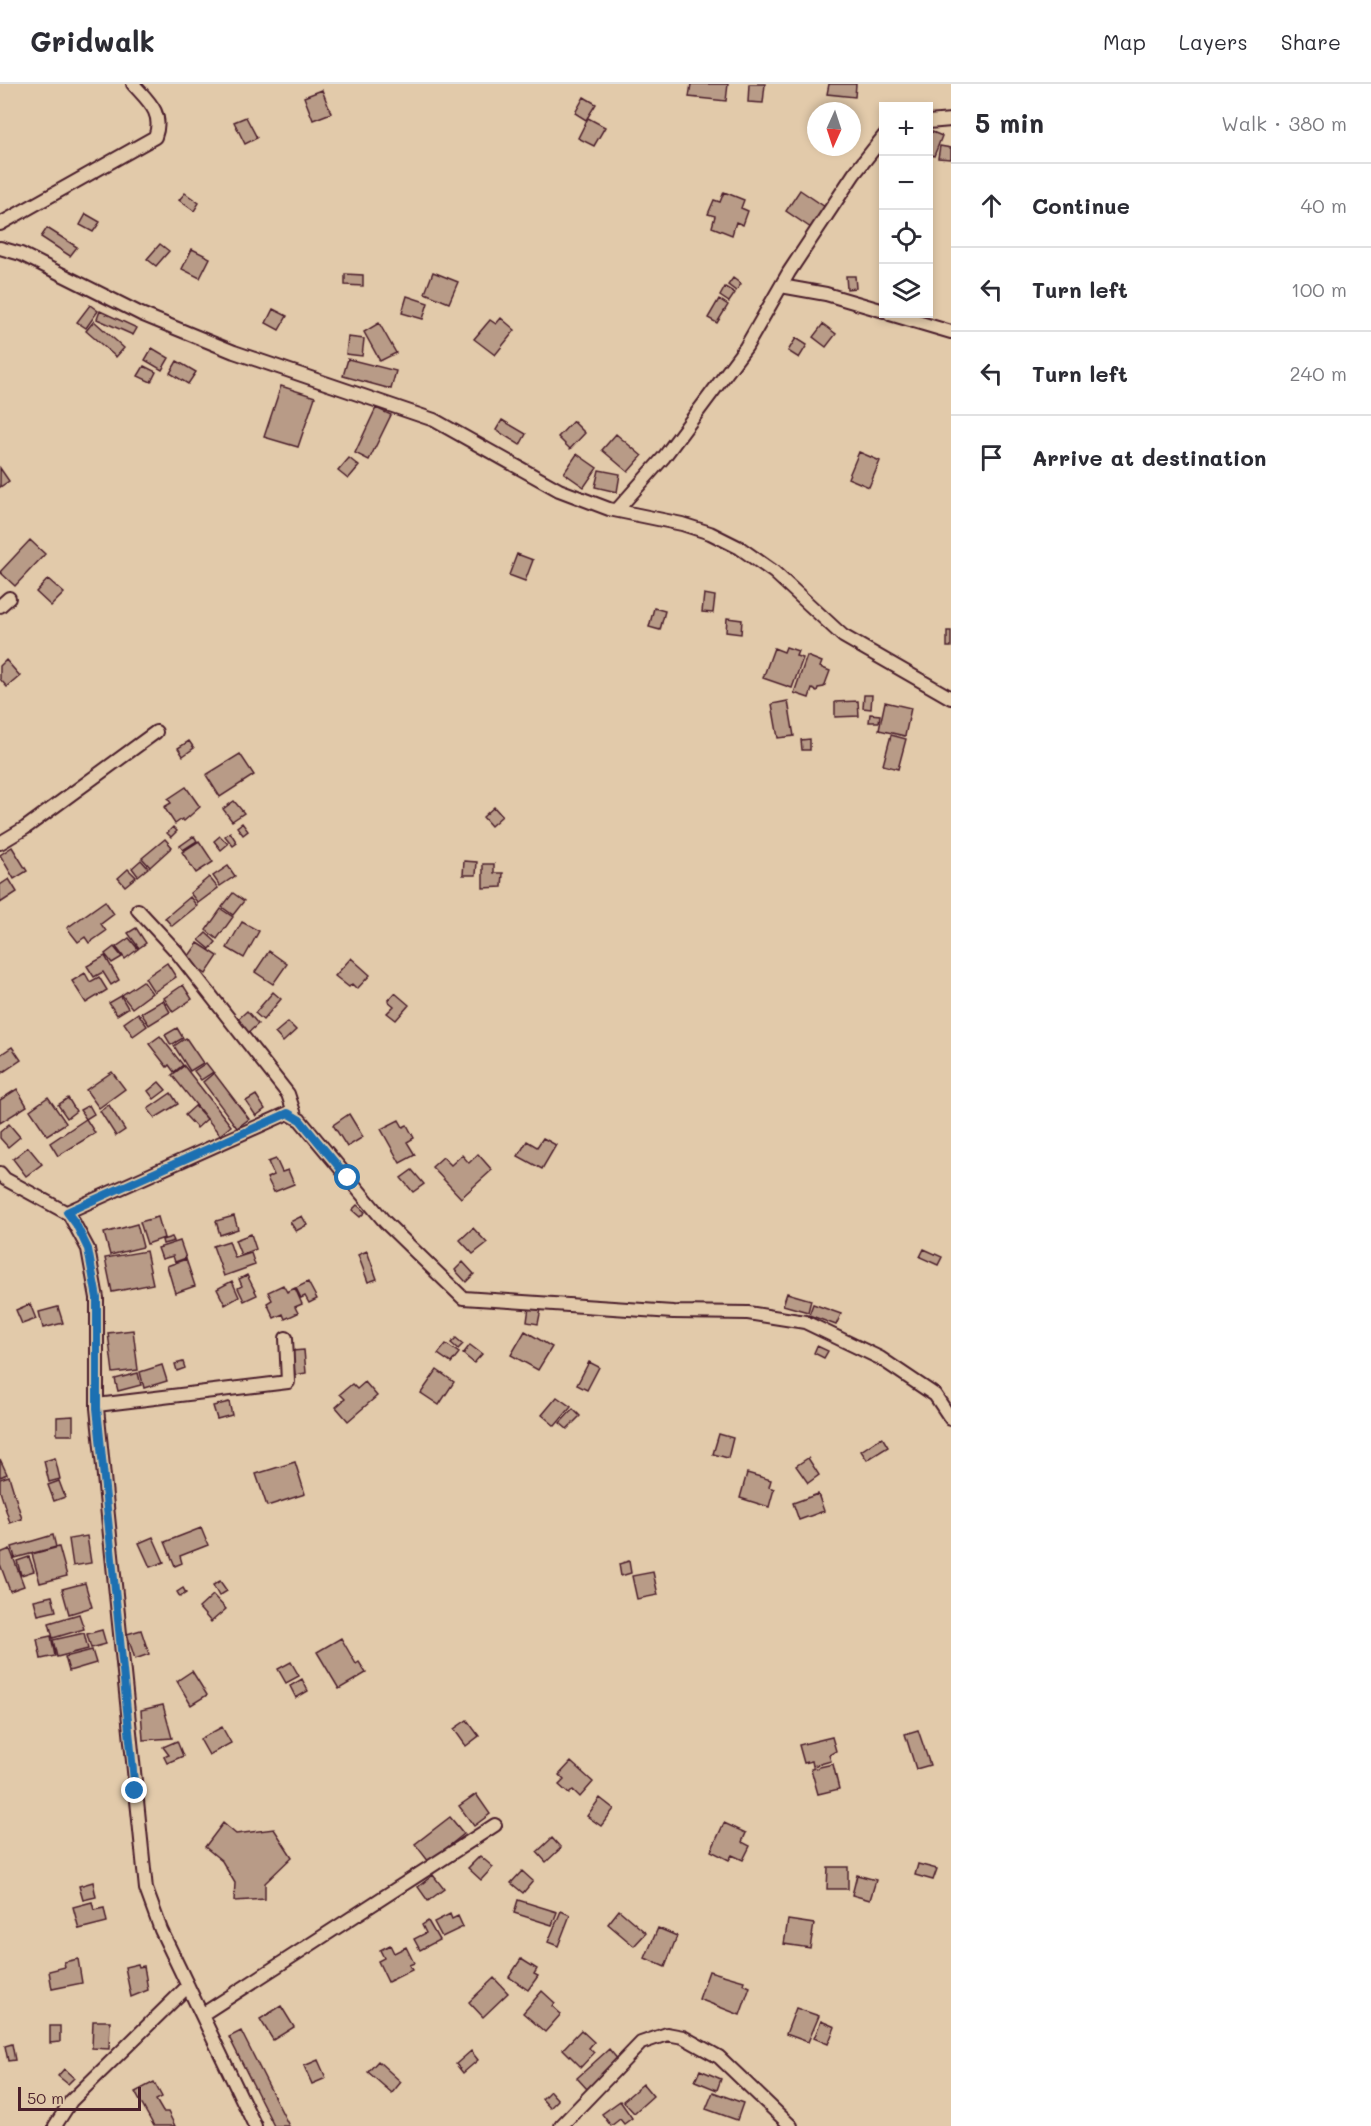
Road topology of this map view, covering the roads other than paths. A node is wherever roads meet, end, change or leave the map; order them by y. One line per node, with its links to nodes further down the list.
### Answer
1 (133, 84): 5 (street)
2 (951, 120): 3 (street)
3 (933, 122)
4 (879, 142): 7 (street)
5 (0, 224)
6 (0, 248): 11 (street)
7 (781, 286): 8 (street); 11 (street)
8 (879, 310)
9 (904, 318): 10 (street)
10 (951, 332)
11 (617, 510): 12 (street)
12 (951, 698)
13 (156, 732): 14 (street)
14 (0, 843)
15 (138, 910): 16 (street)
16 (295, 1115): 18 (street); 21 (street)
17 (0, 1173): 18 (street)
18 (67, 1212): 20 (street)
19 (286, 1338): 20 (street)
20 (97, 1405): 23 (street)
21 (951, 1419)
22 (495, 1825): 24 (street)
23 (188, 1986): 24 (street); 25 (street)
24 (203, 2014): 26 (street)
25 (55, 2126)
26 (255, 2126)
27 (561, 2126): 28 (street)
28 (791, 2126)

